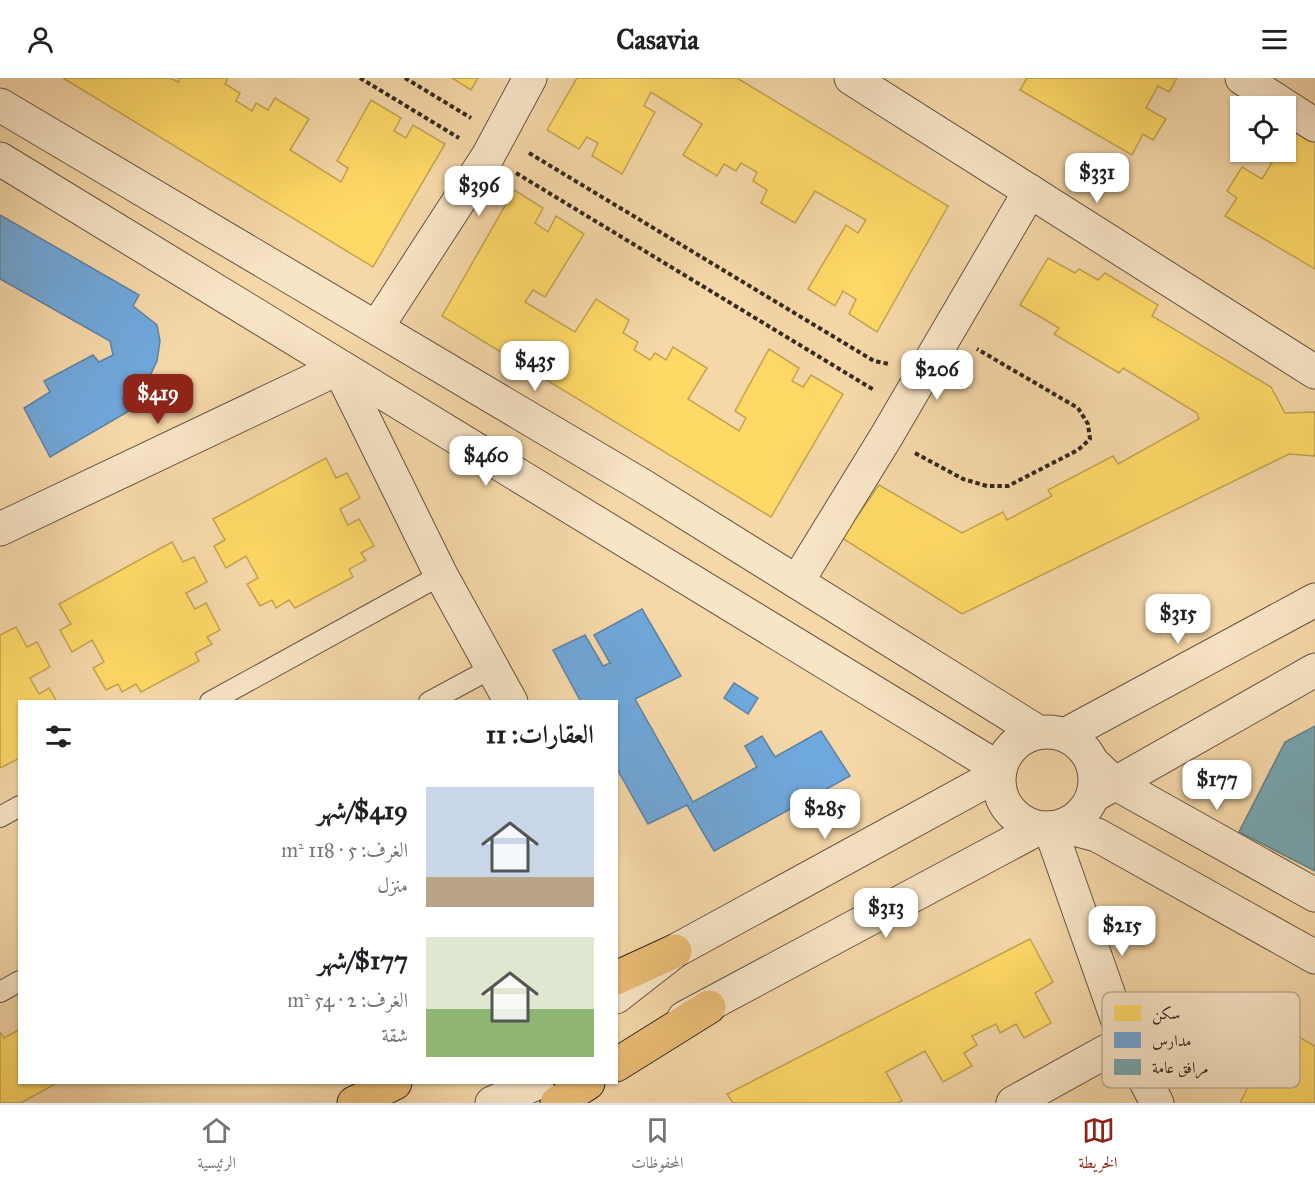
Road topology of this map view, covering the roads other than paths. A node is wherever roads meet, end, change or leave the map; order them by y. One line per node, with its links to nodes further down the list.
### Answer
1 (530, 78): 8 (street)
2 (851, 78): 7 (street)
3 (1242, 78): 5 (street)
4 (0, 105): 8 (street)
5 (1315, 124)
6 (0, 159): 9 (street)
7 (1030, 191): 10 (street); 13 (street)
8 (377, 327): 13 (street)
9 (339, 368): 11 (street); 12 (street); 21 (street)
10 (1315, 372)
11 (0, 529)
12 (441, 575): 15 (street); 17 (lane)
13 (797, 582): 20 (street)
14 (1315, 600): 20 (street)
15 (492, 668): 18 (lane); 19 (street)
16 (1315, 670): 22 (street)
17 (214, 700)
18 (433, 700)
19 (510, 700)
20 (1051, 734): 21 (street); 22 (street)
21 (1000, 772): 25 (street); 27 (street)
22 (1100, 780): 25 (street); 26 (street)
23 (18, 807): 24 (lane)
24 (0, 817)
25 (1051, 827): 28 (street); 32 (street); 34 (street)
26 (1315, 895)
27 (675, 951): 29 (highway); 33 (street)
28 (1315, 957)
29 (618, 977)
30 (18, 982): 31 (lane)
31 (0, 992)
32 (1108, 992)
33 (618, 995)
34 (709, 1006): 35 (street); 37 (highway)
35 (618, 1047)
36 (1102, 1054): 47 (street)
37 (618, 1064)
38 (393, 1084): 43 (highway)
39 (507, 1084): 44 (street)
40 (535, 1084): 45 (street)
41 (586, 1084): 46 (highway)
42 (1149, 1088): 48 (street)
43 (354, 1103)
44 (483, 1103)
45 (492, 1103)
46 (557, 1103)
47 (1012, 1103)
48 (1157, 1103)

